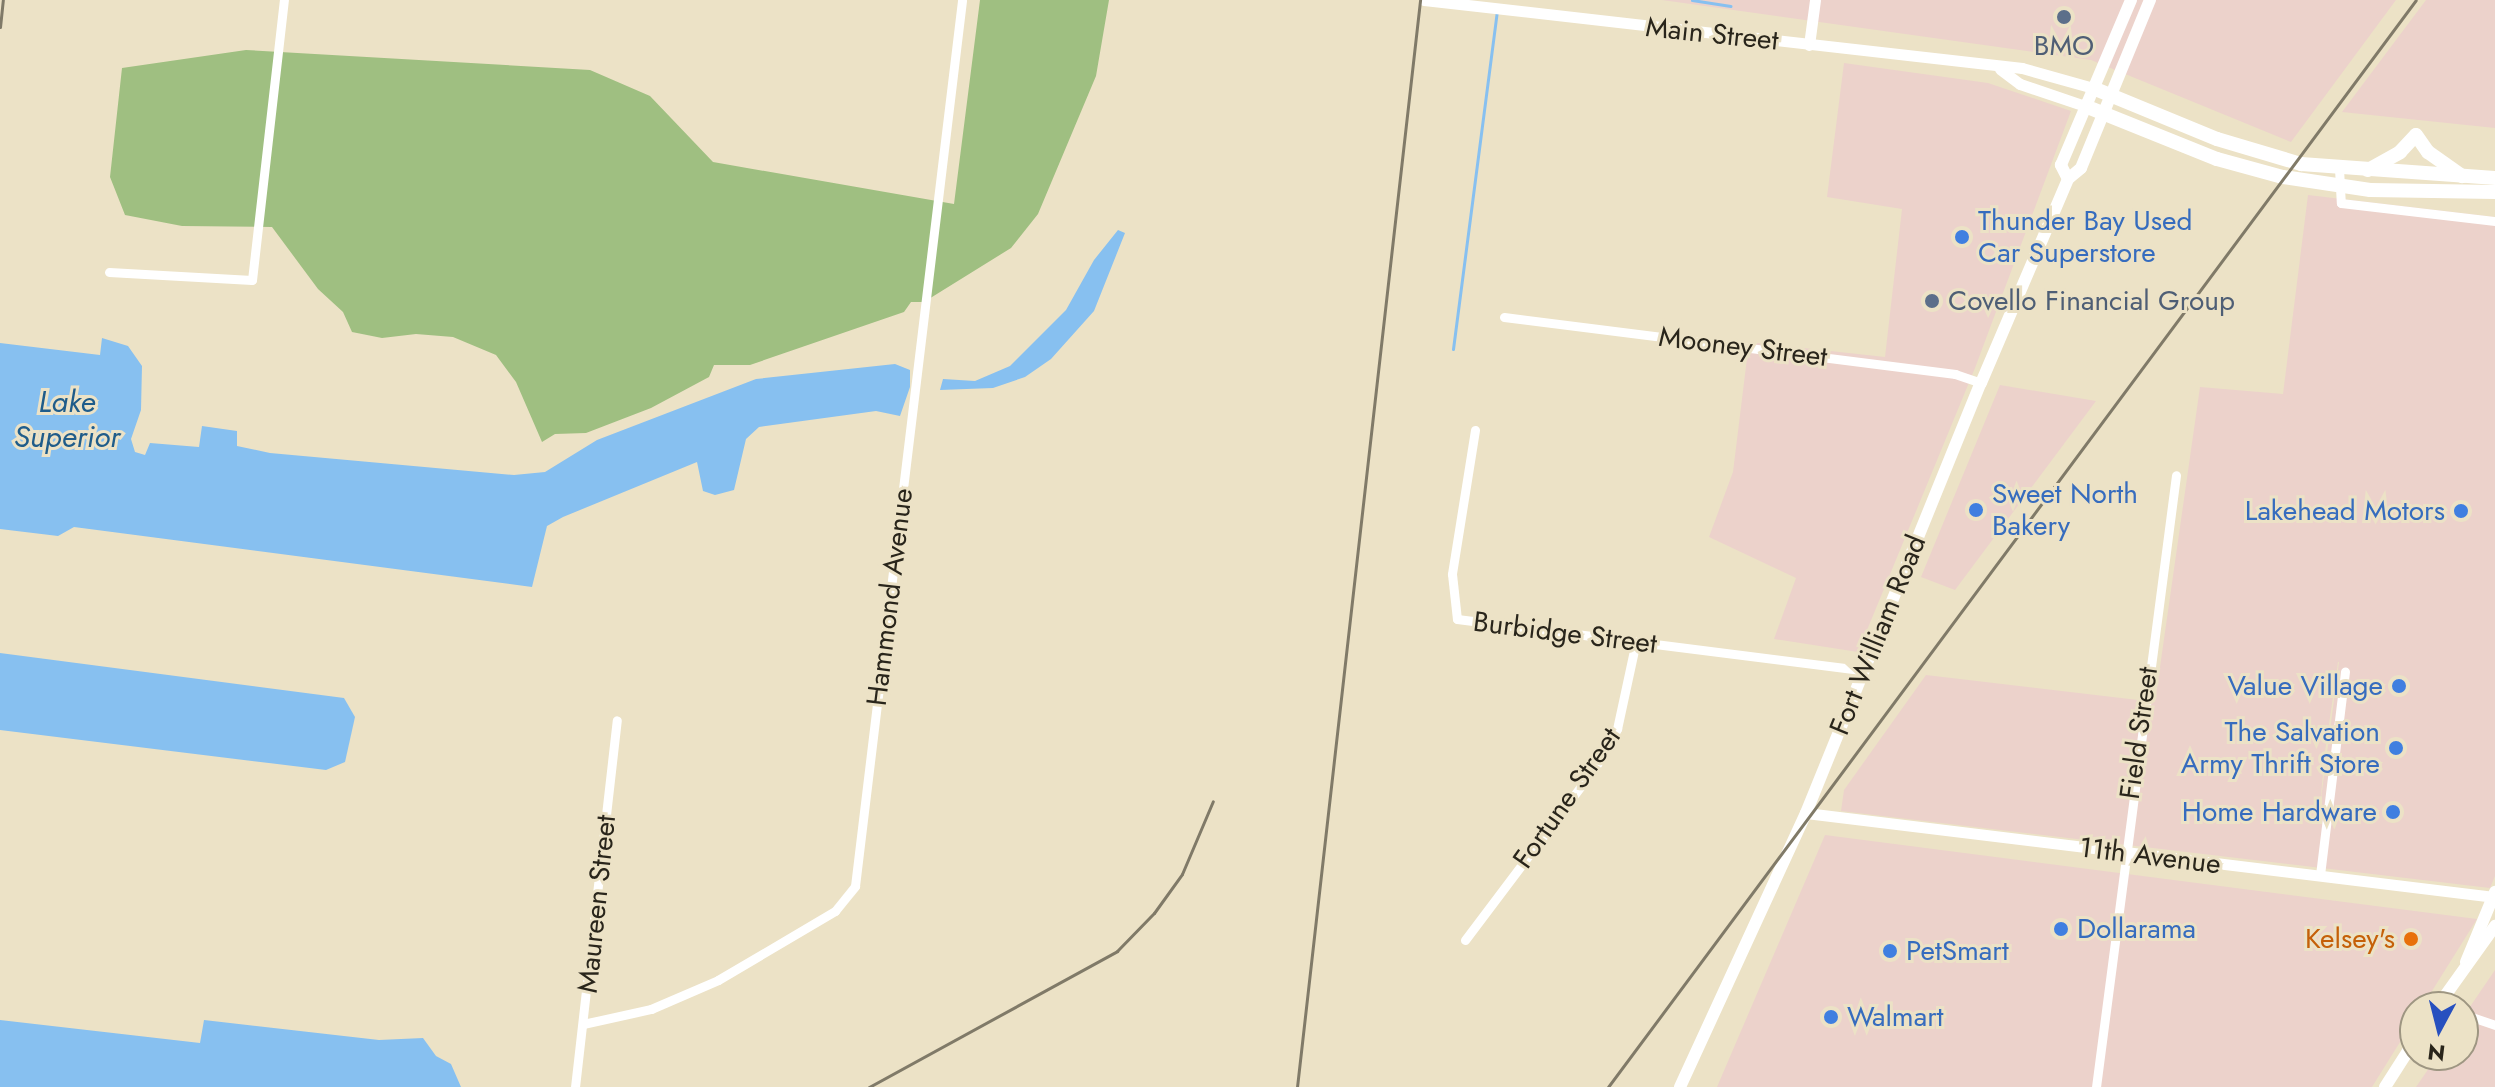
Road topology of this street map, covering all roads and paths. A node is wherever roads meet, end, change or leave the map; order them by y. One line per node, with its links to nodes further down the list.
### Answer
1 (284, 0): 21 (street)
2 (962, 0): 38 (street, Hammond Avenue)
3 (1424, 0): 7 (street, Main Street)
4 (1815, 0): 7 (street)
5 (2131, 0): 9 (main road, Fort William Road)
6 (2150, 0): 10 (main road, Fort William Road)
7 (1809, 45): 8 (street, Main Street)
8 (2000, 69): 9 (street, Main Street); 11 (street, Main Street)
9 (2093, 88): 10 (main road); 11 (main road, Fort William Road)
10 (2112, 95): 12 (main road, Fort William Road); 13 (main road)
11 (2085, 106): 12 (main road); 17 (main road, Fort William Road)
12 (2104, 114): 17 (main road, Fort William Road); 18 (main road)
13 (2339, 168): 14 (main road); 18 (street)
14 (2366, 170): 15 (main road); 15 (main road)
15 (2462, 177): 16 (main road)
16 (2495, 178)
17 (2068, 179): 23 (main road, Fort William Road)
18 (2341, 187): 19 (main road); 20 (street)
19 (2495, 192)
20 (2495, 221)
21 (109, 272)
22 (1504, 317): 23 (street, Mooney Street)
23 (1981, 383): 27 (main road, Fort William Road)
24 (1475, 430): 26 (street, Burbidge Street)
25 (2176, 475): 31 (street, Field Street)
26 (1636, 641): 27 (street, Burbidge Street); 35 (street, Fortune Street)
27 (1863, 670): 30 (main road, Fort William Road)
28 (2345, 672): 32 (street)
29 (617, 720): 38 (street, Maureen Street)
30 (1806, 813): 31 (street, 11th Avenue); 41 (main road, Fort William Road)
31 (2123, 853): 32 (street, 11th Avenue); 42 (street, Field Street)
32 (2320, 875): 33 (street, 11th Avenue)
33 (2494, 895): 36 (main road)
34 (2495, 926): 36 (main road)
35 (1465, 940)
36 (2466, 962): 37 (main road)
37 (2448, 991)
38 (583, 1024): 40 (street, Maureen Street)
39 (2399, 1065): 43 (main road)
40 (575, 1087)
41 (1680, 1087)
42 (2096, 1087)
43 (2385, 1087)

